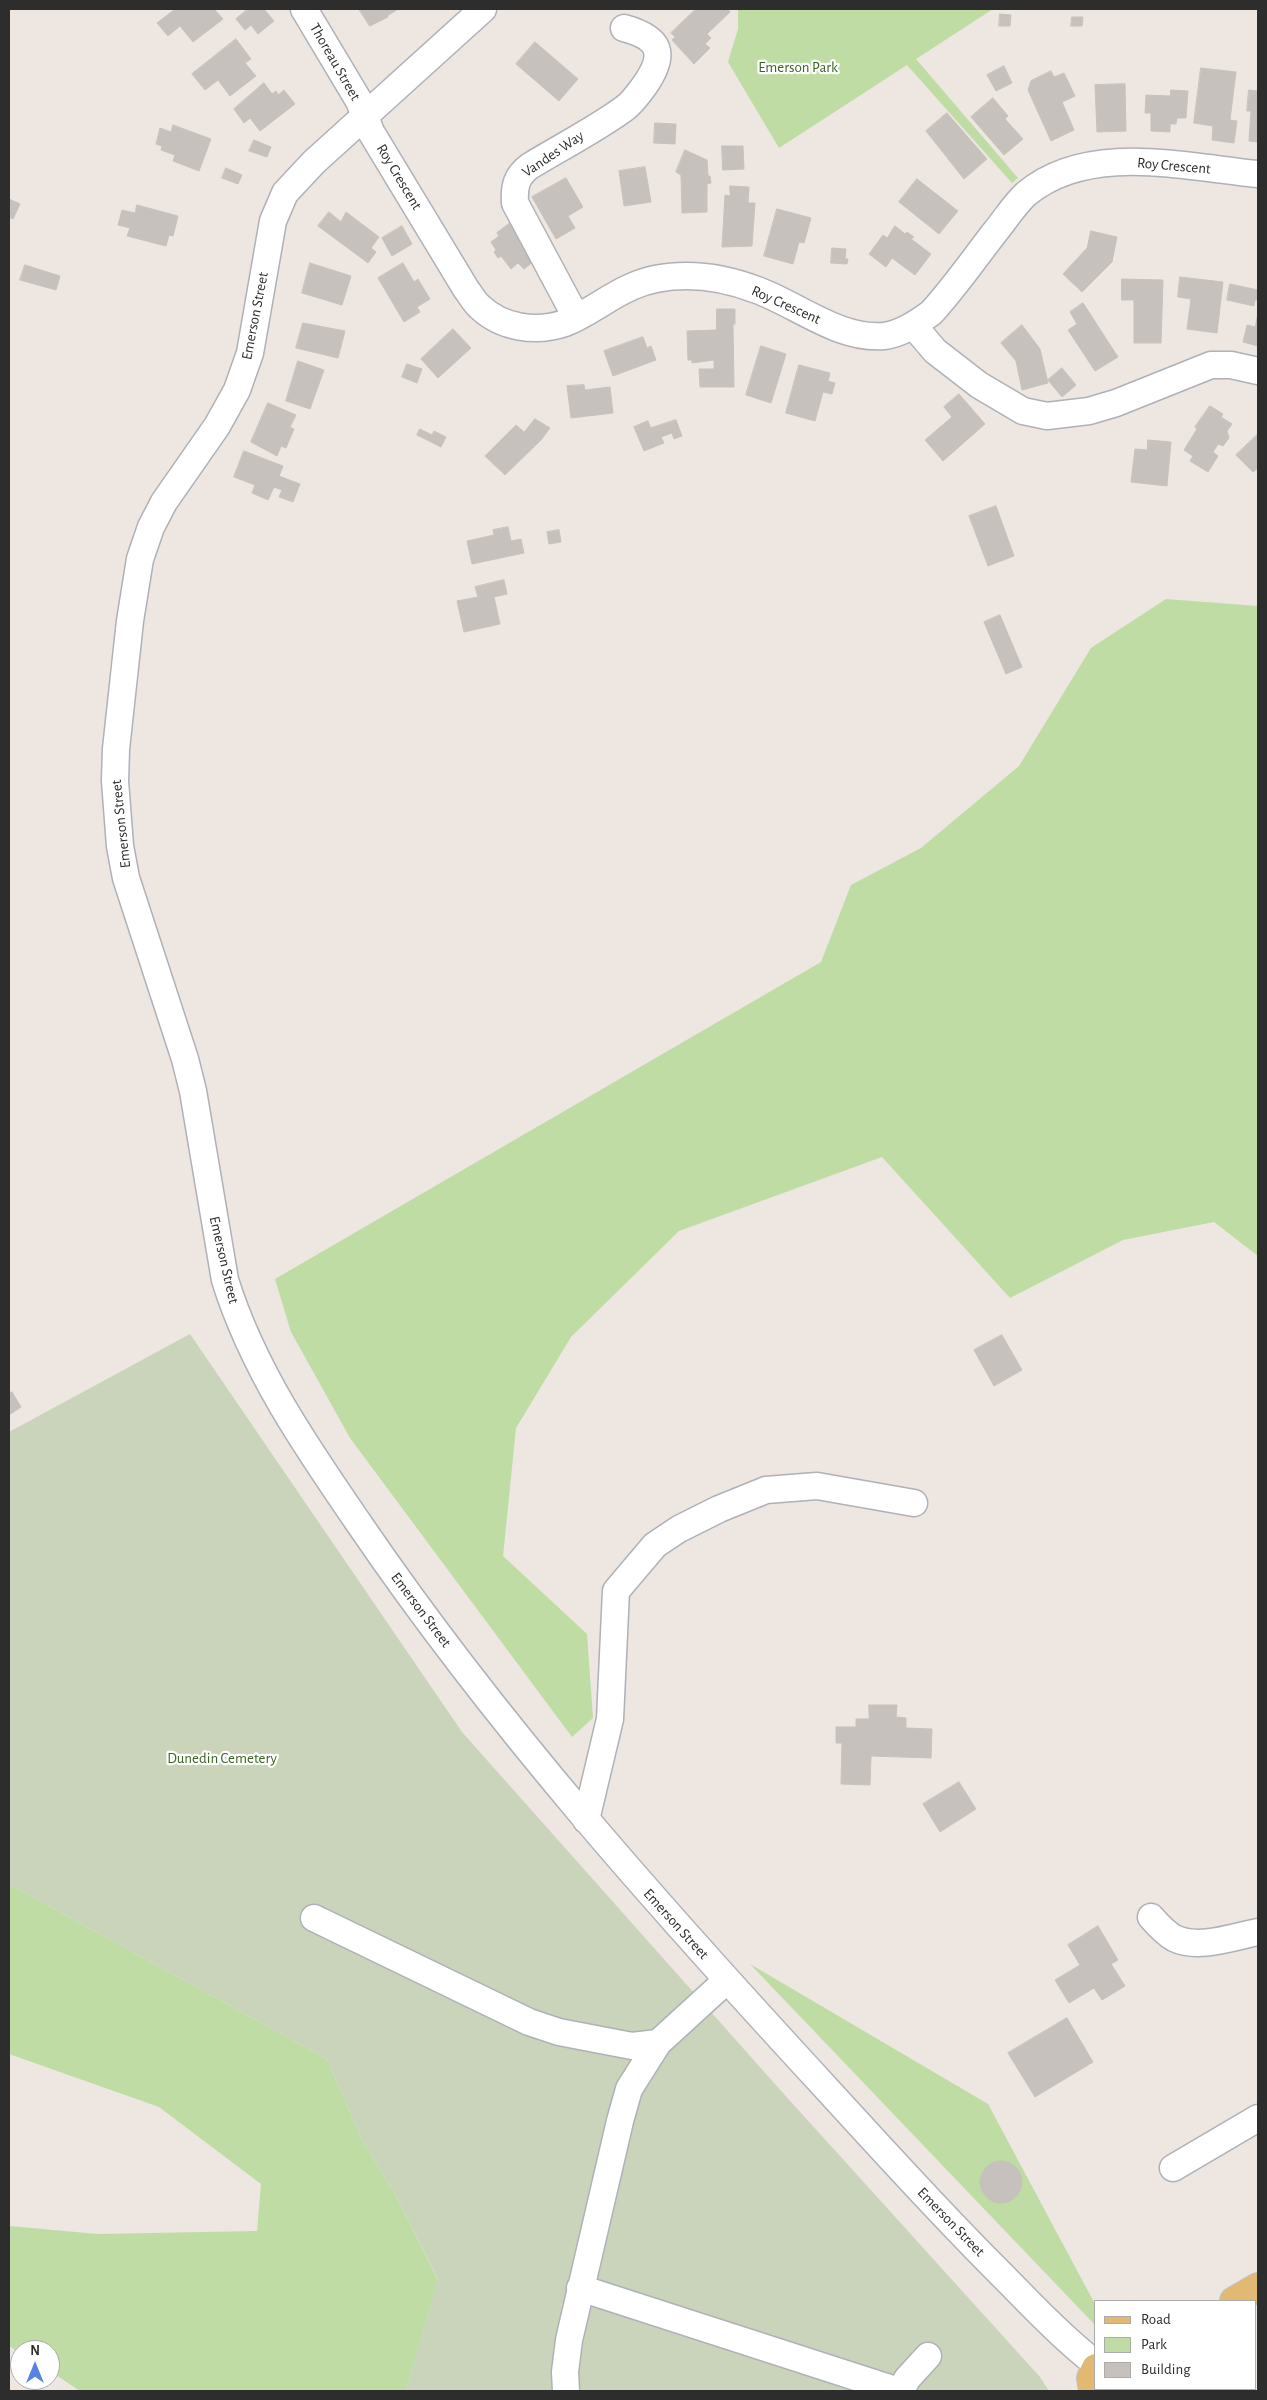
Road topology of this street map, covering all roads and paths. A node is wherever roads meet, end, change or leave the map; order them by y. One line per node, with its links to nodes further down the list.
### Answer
1 (304, 9): 4 (street, Thoreau Street)
2 (484, 9): 4 (street, Emerson Street)
3 (624, 28): 6 (street, Vandes Way)
4 (365, 116): 6 (street, Roy Crescent); 10 (street, Emerson Street)
5 (1258, 174): 7 (street, Roy Crescent)
6 (576, 316): 7 (street, Roy Crescent)
7 (913, 326): 8 (street)
8 (1258, 371)
9 (914, 1503): 10 (street)
10 (586, 1820): 14 (street, Emerson Street)
11 (1151, 1917): 13 (street)
12 (314, 1918): 15 (street)
13 (1258, 1932)
14 (727, 1980): 15 (street); 22 (street, Emerson Street)
15 (658, 2043): 19 (street)
16 (1258, 2118): 17 (street)
17 (1173, 2168)
18 (1258, 2287): 20 (main road)
19 (580, 2288): 24 (street); 25 (street)
20 (1236, 2300)
21 (928, 2356): 25 (street)
22 (1094, 2362)
23 (1094, 2372): 26 (main road)
24 (566, 2391)
25 (900, 2391)
26 (1093, 2391)

